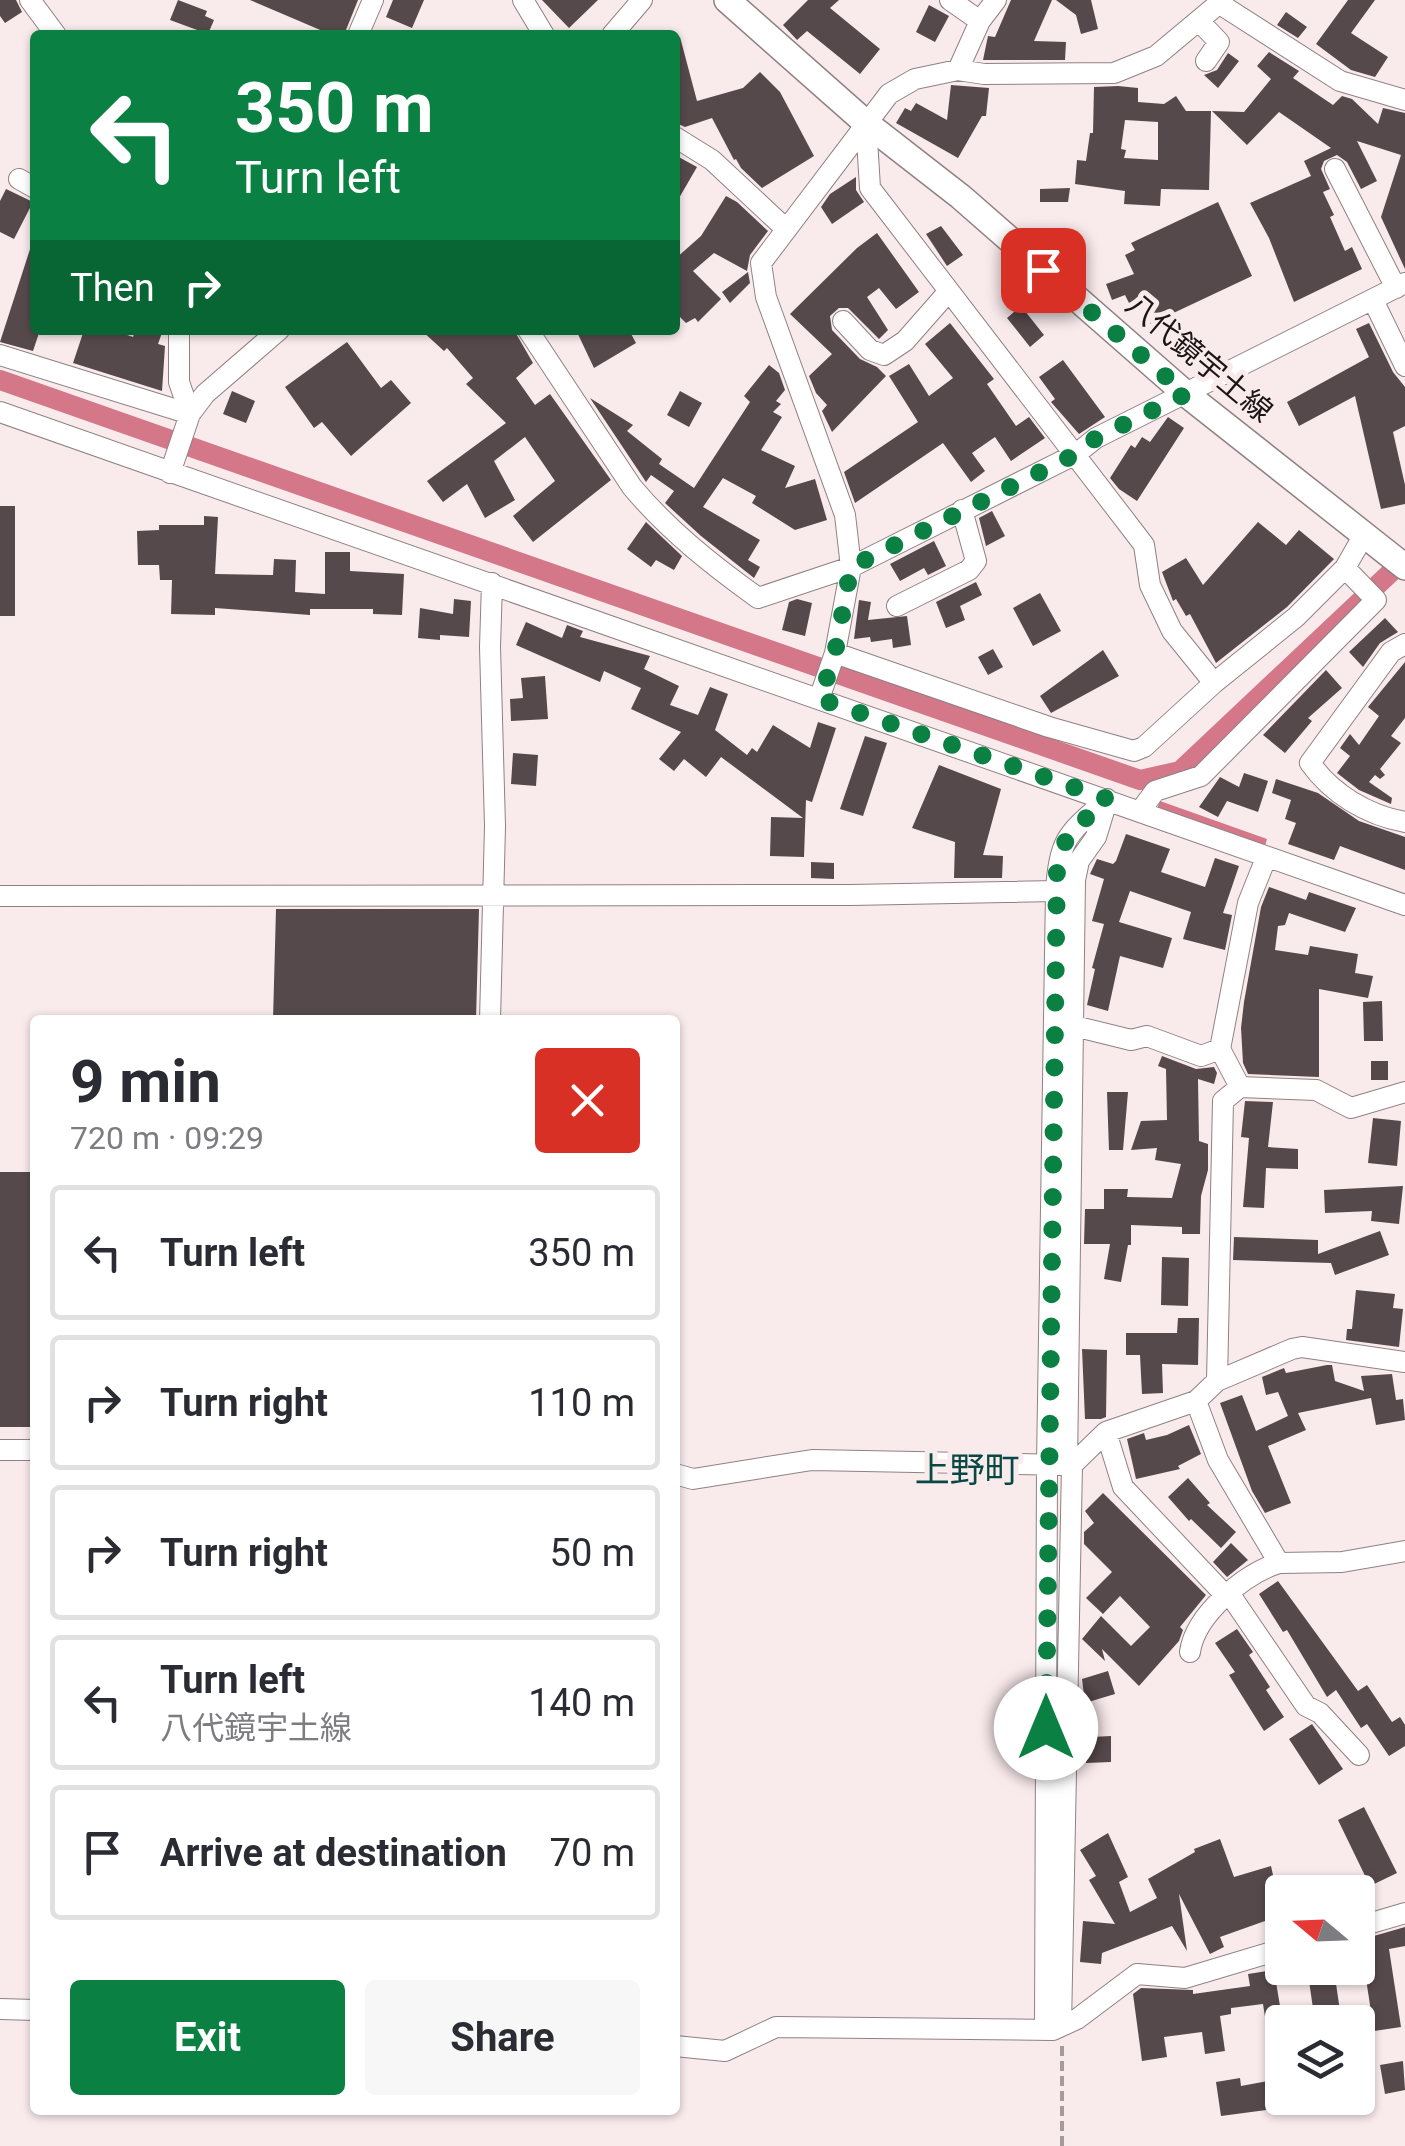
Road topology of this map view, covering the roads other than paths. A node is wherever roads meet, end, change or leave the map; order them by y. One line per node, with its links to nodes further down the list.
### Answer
1 (30, 0): 11 (street)
2 (373, 0): 12 (street)
3 (523, 0): 13 (street)
4 (642, 0): 14 (street)
5 (727, 0): 18 (main road, 八代鏡宇土線)
6 (950, 0): 9 (street)
7 (996, 0): 9 (street)
8 (1222, 2): 10 (street); 17 (street)
9 (980, 21): 16 (street)
10 (1199, 22): 15 (street); 16 (street)
11 (52, 30)
12 (360, 30)
13 (541, 30)
14 (616, 30)
15 (1206, 61)
16 (958, 70): 18 (street)
17 (1405, 100)
18 (866, 123): 21 (street); 23 (street); 31 (main road, 八代鏡宇土線)
19 (680, 140): 21 (street)
20 (1335, 169): 22 (street)
21 (786, 228): 39 (street)
22 (1401, 286): 24 (street)
23 (950, 291): 25 (street); 34 (street)
24 (1373, 300): 30 (street); 31 (street)
25 (843, 321)
26 (178, 335): 33 (street)
27 (273, 335): 33 (street)
28 (531, 335): 39 (street)
29 (0, 355): 33 (street)
30 (1405, 366)
31 (1186, 394): 34 (street); 37 (main road, 八代鏡宇土線)
32 (0, 412): 35 (street)
33 (190, 414): 35 (street)
34 (1076, 454): 36 (street); 45 (street)
35 (170, 472): 41 (street)
36 (962, 510): 39 (street); 42 (street)
37 (1369, 536): 38 (main road, 八代鏡宇土線); 40 (street)
38 (1405, 566)
39 (851, 567): 44 (street)
40 (1345, 568): 45 (street); 48 (street)
41 (492, 583): 46 (street); 52 (street)
42 (897, 606)
43 (1405, 644): 49 (street)
44 (835, 654): 45 (street); 46 (street)
45 (1214, 683)
46 (820, 698): 47 (street)
47 (1108, 799): 48 (street); 51 (street); 56 (street)
48 (1141, 810): 50 (street)
49 (1405, 822)
50 (1266, 858): 54 (street); 57 (street)
51 (1056, 891): 52 (street); 56 (street)
52 (492, 894): 53 (street); 55 (street)
53 (0, 896)
54 (1405, 905)
55 (490, 1015)
56 (1064, 1026): 57 (street); 66 (street)
57 (1220, 1049): 58 (street)
58 (1240, 1087): 59 (street); 61 (street)
59 (1405, 1092)
60 (1405, 1362): 61 (street)
61 (1217, 1381): 62 (street)
62 (1196, 1401): 63 (street); 69 (street)
63 (1106, 1432): 66 (street); 70 (street)
64 (0, 1450): 65 (street)
65 (30, 1450)
66 (1062, 1465): 67 (street); 78 (street)
67 (680, 1475)
68 (1405, 1551): 69 (street)
69 (1279, 1564): 70 (street)
70 (1226, 1596): 71 (street); 72 (street)
71 (1190, 1652)
72 (1360, 1755)
73 (1405, 1912): 74 (street)
74 (1375, 1922)
75 (1265, 1954): 78 (street)
76 (0, 2009): 77 (street)
77 (30, 2010)
78 (1053, 2028): 79 (street)
79 (680, 2046)

